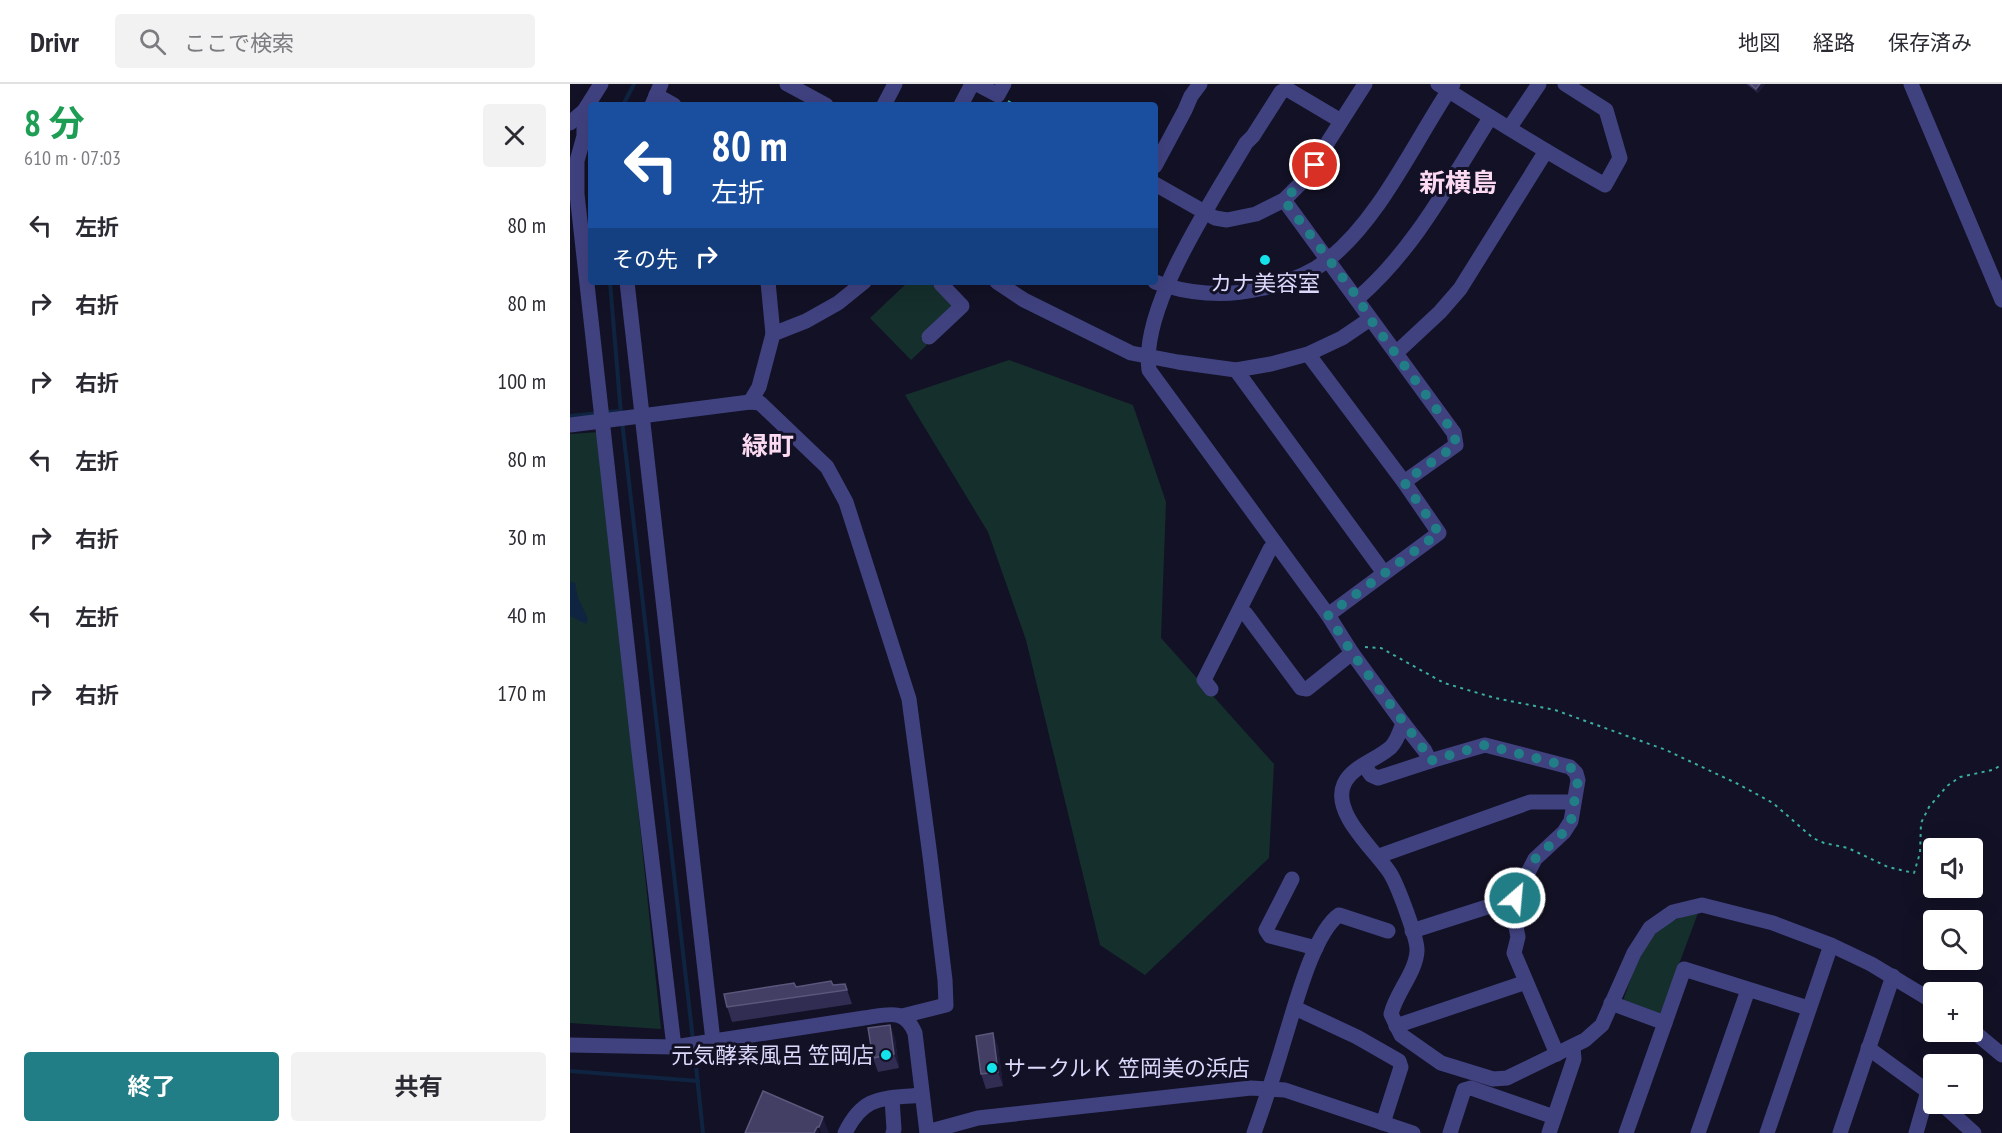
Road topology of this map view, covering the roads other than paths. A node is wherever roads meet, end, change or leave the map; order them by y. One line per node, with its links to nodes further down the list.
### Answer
1 (601, 84): 14 (street)
2 (787, 84): 13 (street)
3 (895, 84): 15 (street)
4 (972, 84): 16 (street)
5 (976, 84): 6 (street)
6 (1004, 84)
7 (1200, 84): 24 (street)
8 (1365, 84): 20 (street)
9 (1539, 84): 22 (street)
10 (1565, 84): 23 (street)
11 (1911, 84): 38 (street)
12 (1447, 86): 19 (street); 28 (street)
13 (812, 95)
14 (590, 102)
15 (886, 102)
16 (963, 102)
17 (588, 105): 18 (street)
18 (584, 111): 21 (street); 48 (street)
19 (1490, 118): 22 (street); 36 (street)
20 (1341, 121): 26 (street); 27 (street)
21 (570, 123)
22 (1510, 127): 23 (street)
23 (1546, 151): 42 (street)
24 (1158, 160)
25 (1158, 186): 27 (street)
26 (1284, 200): 27 (street); 28 (street)
27 (1205, 212): 29 (street)
28 (1328, 260): 29 (street); 36 (street)
29 (1161, 284): 44 (street)
30 (627, 285): 47 (street)
31 (768, 285): 40 (street)
32 (840, 285): 37 (street)
33 (860, 285): 37 (street)
34 (942, 285): 41 (street)
35 (1002, 285): 44 (street)
36 (1358, 298): 39 (street)
37 (841, 300): 40 (street)
38 (2002, 300)
39 (1370, 319): 42 (street); 43 (street)
40 (773, 334): 46 (street)
41 (929, 337)
42 (1396, 353): 50 (street)
43 (1308, 354): 45 (street); 50 (street)
44 (1147, 356): 45 (street); 51 (street)
45 (1236, 370): 52 (street)
46 (750, 402): 47 (street); 75 (street)
47 (638, 416): 48 (street); 79 (street)
48 (603, 417): 49 (street); 81 (street)
49 (570, 425)
50 (1404, 482): 52 (street)
51 (1275, 544): 53 (street); 54 (street)
52 (1384, 573): 54 (street)
53 (1240, 610): 55 (street); 56 (street)
54 (1328, 615): 55 (street)
55 (1352, 653): 57 (street)
56 (1211, 689)
57 (1403, 723): 58 (street); 59 (street)
58 (1430, 761): 59 (street); 60 (street)
59 (1364, 765): 61 (street)
60 (1573, 802): 61 (street); 63 (street)
61 (1378, 856): 65 (street)
62 (1292, 879): 67 (street)
63 (1515, 898): 65 (street); 69 (street)
64 (1388, 931): 67 (street)
65 (1412, 931): 77 (street)
66 (1831, 945): 68 (street); 72 (street); 74 (street)
67 (1316, 948): 73 (street)
68 (1893, 976): 71 (street); 83 (street)
69 (1526, 982): 77 (street); 84 (street)
70 (1748, 990): 74 (street); 76 (street); 102 (street)
71 (1923, 995)
72 (1611, 1003): 76 (street); 82 (street)
73 (1295, 1008): 86 (street); 93 (street)
74 (1808, 1008): 103 (street)
75 (902, 1016): 79 (street); 88 (street)
76 (1665, 1023): 101 (street)
77 (1395, 1026): 84 (street)
78 (1983, 1039): 85 (street)
79 (707, 1042): 81 (street)
80 (570, 1045): 81 (street)
81 (680, 1046)
82 (1573, 1048): 84 (street); 92 (street)
83 (1868, 1048): 87 (street); 104 (street)
84 (1557, 1054)
85 (2002, 1055)
86 (1269, 1088): 93 (street); 94 (street); 97 (street)
87 (1923, 1088)
88 (922, 1095): 89 (street); 94 (street)
89 (892, 1099): 95 (street); 96 (street)
90 (1923, 1114): 105 (street)
91 (1953, 1114): 106 (street)
92 (1554, 1117): 99 (street); 100 (street)
93 (1383, 1123): 98 (street)
94 (927, 1132)
95 (845, 1133)
96 (893, 1133)
97 (1254, 1133)
98 (1413, 1133)
99 (1450, 1133)
100 (1549, 1133)
101 (1626, 1133)
102 (1698, 1133)
103 (1767, 1133)
104 (1840, 1133)
105 (1916, 1133)
106 (1974, 1133)

